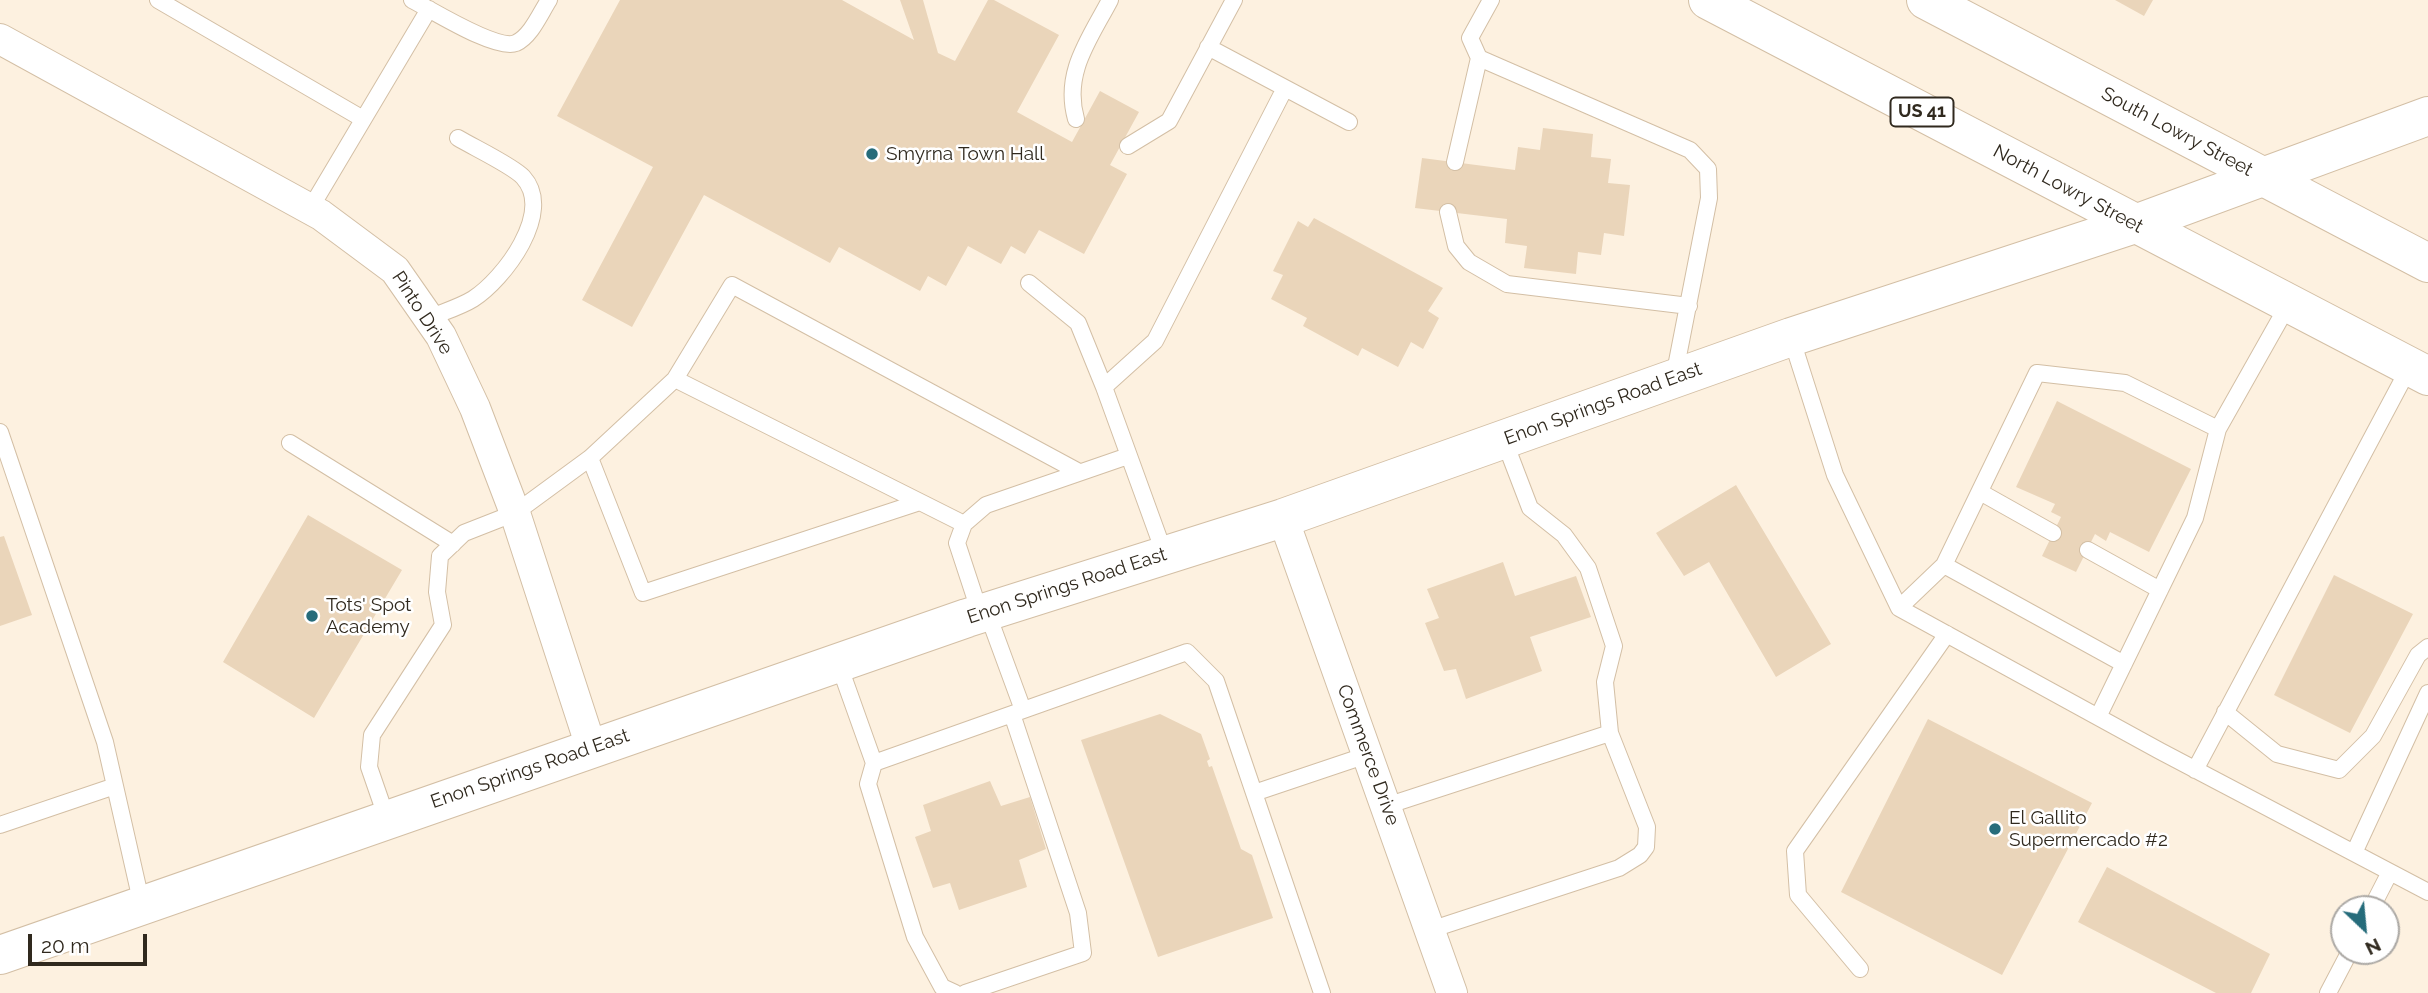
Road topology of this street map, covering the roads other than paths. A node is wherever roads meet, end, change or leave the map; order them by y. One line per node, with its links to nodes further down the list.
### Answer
1 (158, 0): 15 (lane)
2 (412, 0): 9 (lane)
3 (549, 0): 9 (lane)
4 (1110, 0): 16 (lane)
5 (1234, 0): 11 (lane)
6 (1491, 0): 12 (lane)
7 (1709, 0): 24 (street, North Lowry Street / US 41)
8 (1926, 0): 21 (street, South Lowry Street)
9 (429, 9): 15 (lane)
10 (0, 39): 22 (street, Pinto Drive)
11 (1208, 47): 13 (lane); 19 (lane)
12 (1479, 58): 20 (lane); 28 (lane)
13 (1285, 88): 17 (lane); 34 (lane)
14 (2428, 116): 21 (street, Enon Springs Road East)
15 (363, 119): 22 (lane)
16 (1076, 119)
17 (1349, 122)
18 (458, 138): 29 (lane)
19 (1128, 146)
20 (1455, 162)
21 (2263, 177): 24 (street, Enon Springs Road East); 25 (street, South Lowry Street)
22 (310, 209): 29 (street, Pinto Drive)
23 (1448, 212): 28 (lane)
24 (2135, 224): 27 (street, North Lowry Street / US 41); 30 (street, Enon Springs Road East)
25 (2428, 263)
26 (1029, 283): 34 (lane)
27 (2288, 305): 31 (street, North Lowry Street / US 41); 35 (lane)
28 (1689, 306): 33 (lane)
29 (429, 318): 44 (street, Pinto Drive)
30 (1791, 337): 33 (street, Enon Springs Road East); 53 (lane)
31 (2419, 371): 61 (lane)
32 (675, 379): 40 (lane); 41 (lane); 43 (lane)
33 (1674, 379): 37 (street, Enon Springs Road East)
34 (1104, 387): 39 (lane)
35 (2218, 429): 42 (lane); 52 (lane)
36 (0, 432): 68 (lane)
37 (1504, 440): 45 (street, Enon Springs Road East); 63 (lane)
38 (290, 443): 48 (lane)
39 (1128, 456): 41 (lane); 50 (lane)
40 (590, 458): 43 (lane); 44 (lane)
41 (1079, 472): 46 (lane)
42 (1980, 492): 47 (lane); 51 (lane)
43 (920, 502): 46 (lane)
44 (515, 513): 48 (lane); 64 (street, Pinto Drive)
45 (1283, 518): 50 (street, Enon Springs Road East); 65 (street, Commerce Drive)
46 (964, 524): 54 (lane)
47 (2053, 533)
48 (453, 544): 71 (lane)
49 (2088, 550): 52 (lane)
50 (1165, 555): 54 (street, Enon Springs Road East)
51 (1944, 565): 53 (lane); 58 (lane)
52 (2160, 590): 58 (lane)
53 (1899, 608): 55 (lane)
54 (984, 613): 57 (street, Enon Springs Road East); 60 (lane)
55 (1947, 634): 62 (lane); 81 (lane)
56 (2428, 648): 61 (lane)
57 (838, 662): 64 (street, Enon Springs Road East); 66 (lane)
58 (2124, 664): 62 (lane)
59 (2428, 692): 73 (lane)
60 (1017, 712): 66 (lane); 69 (lane); 83 (lane)
61 (2225, 712): 67 (lane)
62 (2098, 718): 67 (lane)
63 (1609, 733): 70 (lane); 78 (lane)
64 (591, 747): 71 (street, Enon Springs Road East)
65 (1367, 755): 69 (lane); 70 (street, Commerce Drive)
66 (874, 763): 82 (lane)
67 (2194, 769): 73 (lane)
68 (115, 786): 72 (lane); 77 (lane)
69 (1254, 793): 84 (lane)
70 (1386, 806): 78 (street, Commerce Drive)
71 (387, 819): 77 (street, Enon Springs Road East)
72 (0, 825)
73 (2354, 853): 74 (lane)
74 (2390, 872): 75 (lane); 76 (lane)
75 (2428, 892)
76 (2378, 895)
77 (142, 905): 79 (street, Enon Springs Road East)
78 (1430, 930): 85 (street, Commerce Drive)
79 (0, 955)
80 (2343, 965): 86 (lane)
81 (1860, 969)
82 (955, 993)
83 (965, 993)
84 (1322, 993)
85 (1452, 993)
86 (2328, 993)

